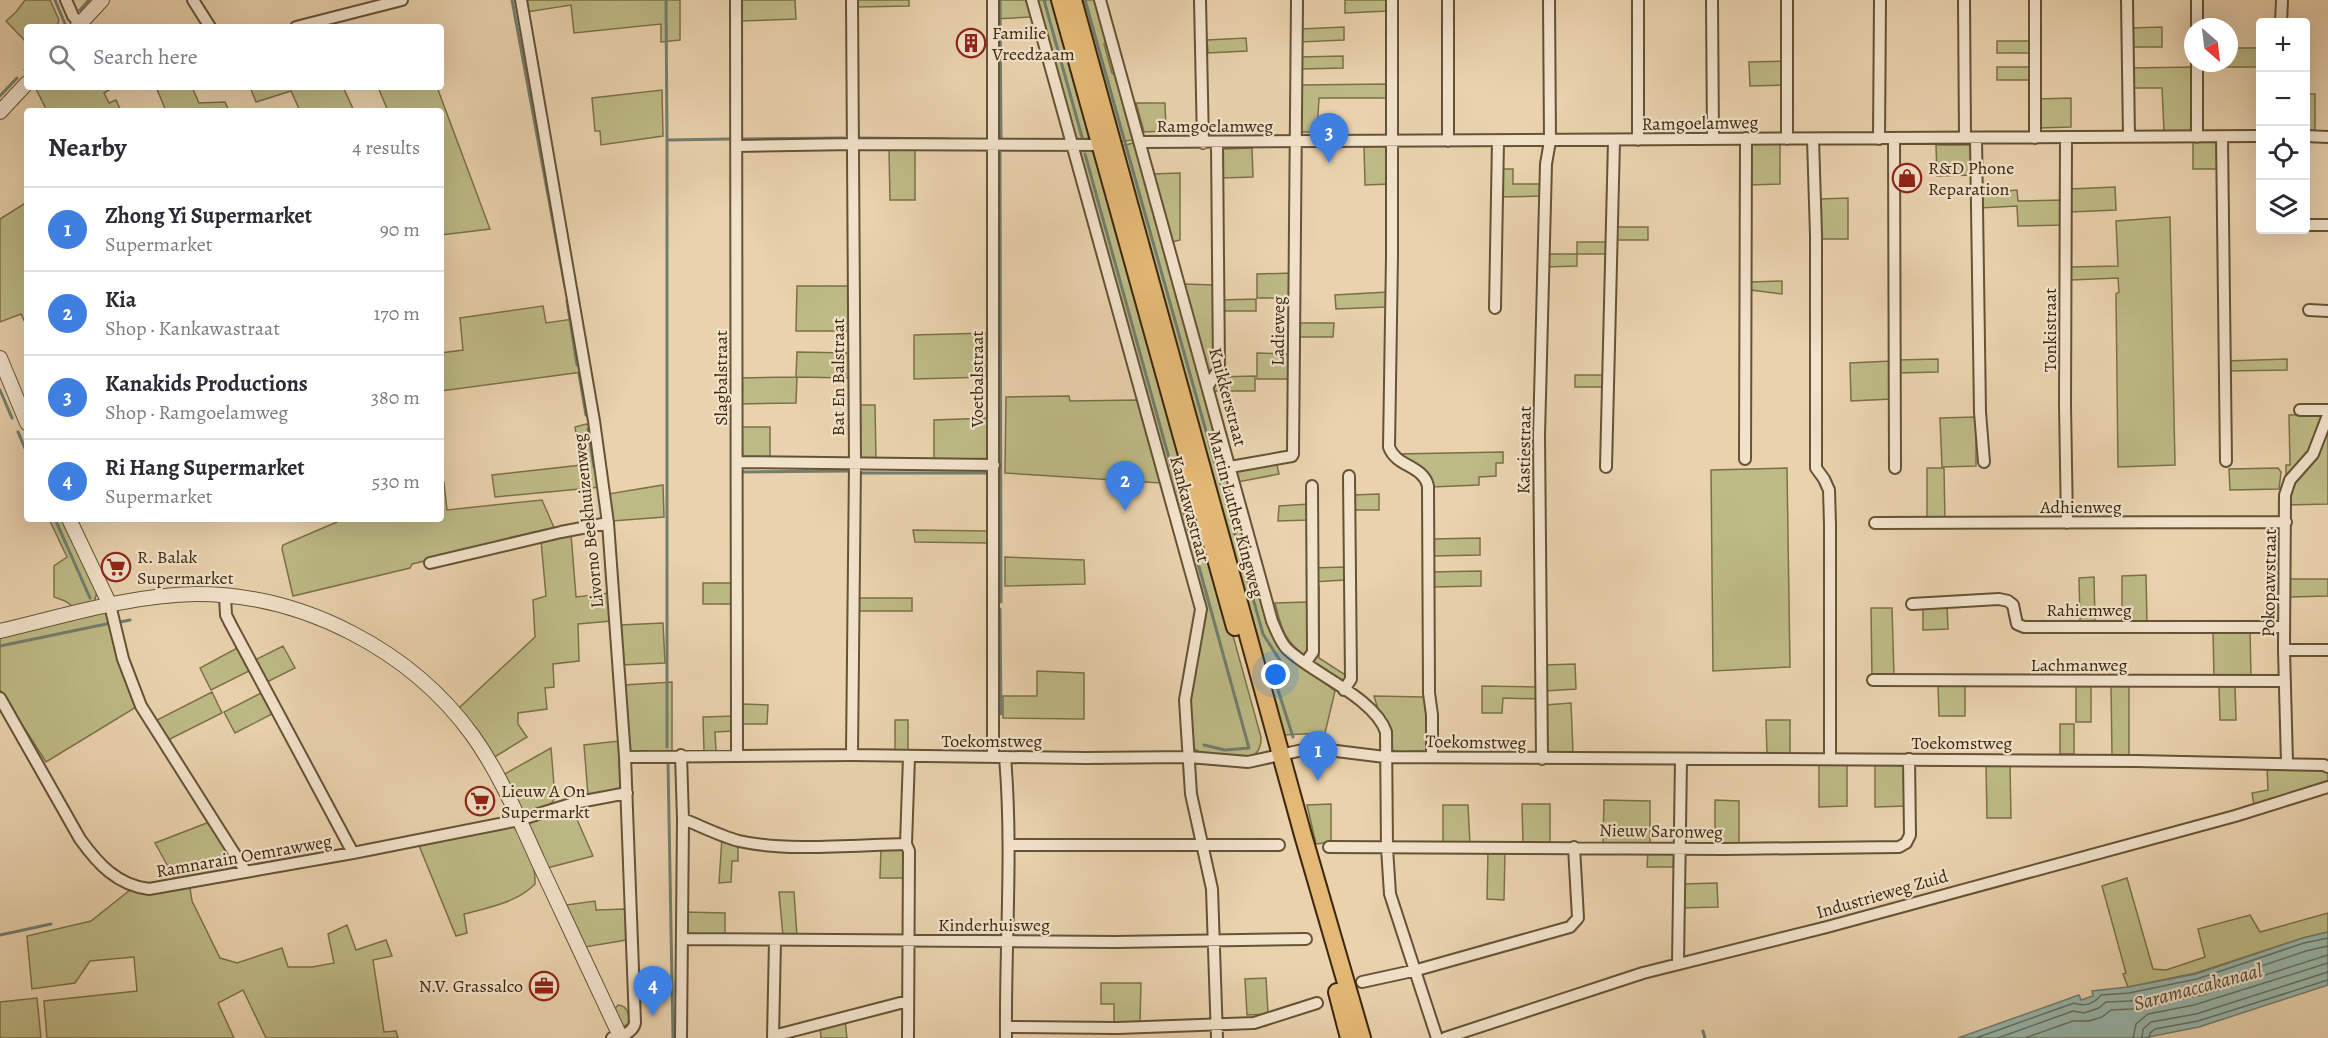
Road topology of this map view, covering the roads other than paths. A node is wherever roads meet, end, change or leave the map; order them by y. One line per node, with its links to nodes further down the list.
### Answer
1 (66, 0): 29 (street)
2 (102, 0): 30 (street)
3 (193, 0): 31 (street)
4 (402, 0): 32 (street)
5 (521, 0): 90 (street, Livorno Beekhuizenweg)
6 (736, 0): 64 (street, Slagbalstraat)
7 (852, 0): 60 (street, Bat En Balstraat)
8 (993, 0): 61 (street, Voetbalstraat)
9 (1032, 0): 65 (street, Kankawastraat)
10 (1060, 0): 63 (main road, Martin Luther Kingweg)
11 (1073, 0): 63 (main road, Martin Luther Kingweg)
12 (1100, 0): 56 (street, Knikkerstraat)
13 (1200, 0): 59 (street)
14 (1297, 0): 57 (street)
15 (1392, 0): 58 (street)
16 (1448, 0): 52 (street)
17 (1549, 0): 54 (street, Kastiestraat)
18 (1638, 0): 51 (street)
19 (1712, 0): 46 (street)
20 (1786, 0): 47 (street)
21 (1880, 0): 49 (street)
22 (1964, 0): 44 (street)
23 (2035, 0): 45 (street)
24 (2127, 0): 39 (street)
25 (2197, 0): 27 (street)
26 (2282, 0): 28 (street)
27 (2197, 18)
28 (2281, 18)
29 (77, 24)
30 (79, 24)
31 (208, 24)
32 (308, 24)
33 (2197, 72): 40 (street)
34 (24, 86): 35 (street)
35 (0, 112)
36 (2256, 136): 41 (street, Ramgoelamweg)
37 (2310, 136): 42 (street)
38 (2066, 137): 39 (street, Ramgoelamweg); 45 (street, Ramgoelamweg); 92 (street, Tonkistraat)
39 (2129, 137): 40 (street, Ramgoelamweg)
40 (2197, 137): 41 (street, Ramgoelamweg)
41 (2222, 137): 78 (street)
42 (2328, 137)
43 (1746, 138): 46 (street, Ramgoelamweg); 47 (street, Ramgoelamweg); 77 (street)
44 (1970, 138): 45 (street, Ramgoelamweg); 50 (street, Ramgoelamweg); 80 (street)
45 (2035, 138)
46 (1713, 139): 51 (street, Ramgoelamweg)
47 (1787, 139): 48 (street, Ramgoelamweg)
48 (1813, 139): 49 (street, Ramgoelamweg); 117 (street)
49 (1879, 139): 50 (street, Ramgoelamweg)
50 (1894, 139): 85 (street)
51 (1638, 140): 55 (street, Ramgoelamweg)
52 (1449, 141): 53 (street, Ramgoelamweg); 58 (street, Ramgoelamweg)
53 (1498, 141): 54 (street, Ramgoelamweg); 68 (street)
54 (1550, 141): 55 (street, Ramgoelamweg); 116 (street, Kastiestraat)
55 (1614, 141): 84 (street)
56 (1141, 142): 59 (street, Ramgoelamweg); 72 (street, Knikkerstraat)
57 (1296, 142): 58 (street, Ramgoelamweg); 62 (street, Ramgoelamweg); 83 (street, Ladieweg)
58 (1393, 142): 115 (street)
59 (1203, 143): 62 (street, Ramgoelamweg)
60 (854, 144): 61 (street); 64 (street); 81 (street, Bat En Balstraat)
61 (994, 144): 65 (street); 82 (street, Voetbalstraat)
62 (1216, 144): 72 (street)
63 (1107, 145): 65 (street); 109 (main road, Martin Luther Kingweg)
64 (738, 146): 79 (street, Slagbalstraat)
65 (1072, 146): 113 (street, Kankawastraat)
66 (2310, 225): 67 (street)
67 (2328, 225)
68 (1495, 308)
69 (2309, 310): 70 (street)
70 (2328, 311)
71 (0, 358): 76 (street)
72 (1208, 386): 83 (street, Knikkerstraat)
73 (2300, 410): 74 (street)
74 (2328, 410)
75 (2328, 415): 89 (street, Pokopawstraat)
76 (24, 416)
77 (1745, 459)
78 (2226, 461)
79 (738, 462): 81 (street); 108 (street, Slagbalstraat)
80 (1983, 462)
81 (855, 463): 82 (street); 107 (street, Bat En Balstraat)
82 (994, 465): 112 (street, Voetbalstraat)
83 (1230, 467): 101 (street, Knikkerstraat)
84 (1606, 467)
85 (1895, 468)
86 (1349, 476): 104 (street)
87 (1312, 486): 101 (street)
88 (70, 522): 96 (street)
89 (2286, 522): 92 (street, Adhienweg); 97 (street, Pokopawstraat)
90 (608, 523): 93 (street); 110 (street, Livorno Beekhuizenweg)
91 (1875, 523): 92 (street, Adhienweg)
92 (2067, 523)
93 (430, 563)
94 (225, 596): 96 (street); 125 (street); 134 (street)
95 (1912, 604): 97 (street, Rahiemweg)
96 (110, 605): 98 (street); 135 (street)
97 (2284, 627): 99 (street, Pokopawstraat)
98 (0, 631)
99 (2284, 650): 100 (street); 103 (street, Pokopawstraat)
100 (2328, 650)
101 (1306, 662): 104 (street, Knikkerstraat)
102 (1873, 680): 103 (street, Lachmanweg)
103 (2285, 681): 120 (street, Pokopawstraat)
104 (1344, 690): 114 (street, Knikkerstraat)
105 (0, 698): 135 (street, Ramnarain Oemrawweg)
106 (681, 755): 108 (street, Toekomstweg); 110 (street, Toekomstweg); 124 (street)
107 (852, 755): 108 (street, Toekomstweg); 111 (street, Toekomstweg)
108 (737, 756)
109 (1277, 756): 113 (street, Toekomstweg); 114 (street, Toekomstweg); 155 (main road, Martin Luther Kingweg); 156 (main road, Martin Luther Kingweg)
110 (625, 757): 123 (street, Livorno Beekhuizenweg)
111 (909, 757): 112 (street, Toekomstweg); 126 (street)
112 (999, 757): 113 (street, Toekomstweg); 127 (street, Voetbalstraat)
113 (1190, 757): 129 (street, Kankawastraat)
114 (1385, 757): 115 (street, Toekomstweg); 132 (street, Knikkerstraat)
115 (1432, 757): 116 (street, Toekomstweg)
116 (1542, 759): 119 (street, Toekomstweg)
117 (1830, 759): 118 (street, Toekomstweg); 119 (street, Toekomstweg)
118 (1909, 759): 120 (street, Toekomstweg); 133 (street, Nieuw Saronweg)
119 (1681, 760): 133 (street)
120 (2287, 764): 121 (street, Toekomstweg)
121 (2328, 767)
122 (2328, 786): 142 (street, Industrieweg Zuid)
123 (627, 793): 125 (street, Ramnarain Oemrawweg); 151 (street, Livorno Beekhuizenweg)
124 (683, 819): 126 (street); 136 (street)
125 (519, 820): 134 (street, Ramnarain Oemrawweg); 151 (street)
126 (906, 844): 140 (street)
127 (1009, 845): 129 (street); 139 (street, Voetbalstraat)
128 (1279, 845): 129 (street)
129 (1202, 847): 141 (street, Kankawastraat)
130 (1329, 847): 132 (street, Nieuw Saronweg)
131 (1574, 847): 132 (street, Nieuw Saronweg); 133 (street, Nieuw Saronweg); 143 (street)
132 (1387, 848): 143 (street, Knikkerstraat)
133 (1678, 848): 142 (street)
134 (353, 853): 135 (street, Ramnarain Oemrawweg)
135 (246, 872)
136 (682, 939): 138 (street, Kinderhuisweg); 152 (street)
137 (1306, 939): 141 (street, Kinderhuisweg)
138 (775, 940): 140 (street, Kinderhuisweg); 150 (street)
139 (1008, 940): 140 (street, Kinderhuisweg); 141 (street, Kinderhuisweg); 148 (street, Voetbalstraat)
140 (908, 941): 145 (street)
141 (1214, 941): 147 (street, Kankawastraat)
142 (1678, 963): 158 (street, Industrieweg Zuid)
143 (1417, 970): 144 (street); 157 (street, Knikkerstraat)
144 (1362, 982)
145 (908, 1001): 150 (street); 153 (street)
146 (1317, 1003): 147 (street)
147 (1215, 1025): 149 (street); 154 (street, Kankawastraat)
148 (1006, 1033): 149 (street)
149 (1118, 1033)
150 (773, 1037)
151 (618, 1038)
152 (681, 1038)
153 (908, 1038)
154 (1217, 1038)
155 (1349, 1038)
156 (1362, 1038)
157 (1437, 1038)
158 (1446, 1038)

